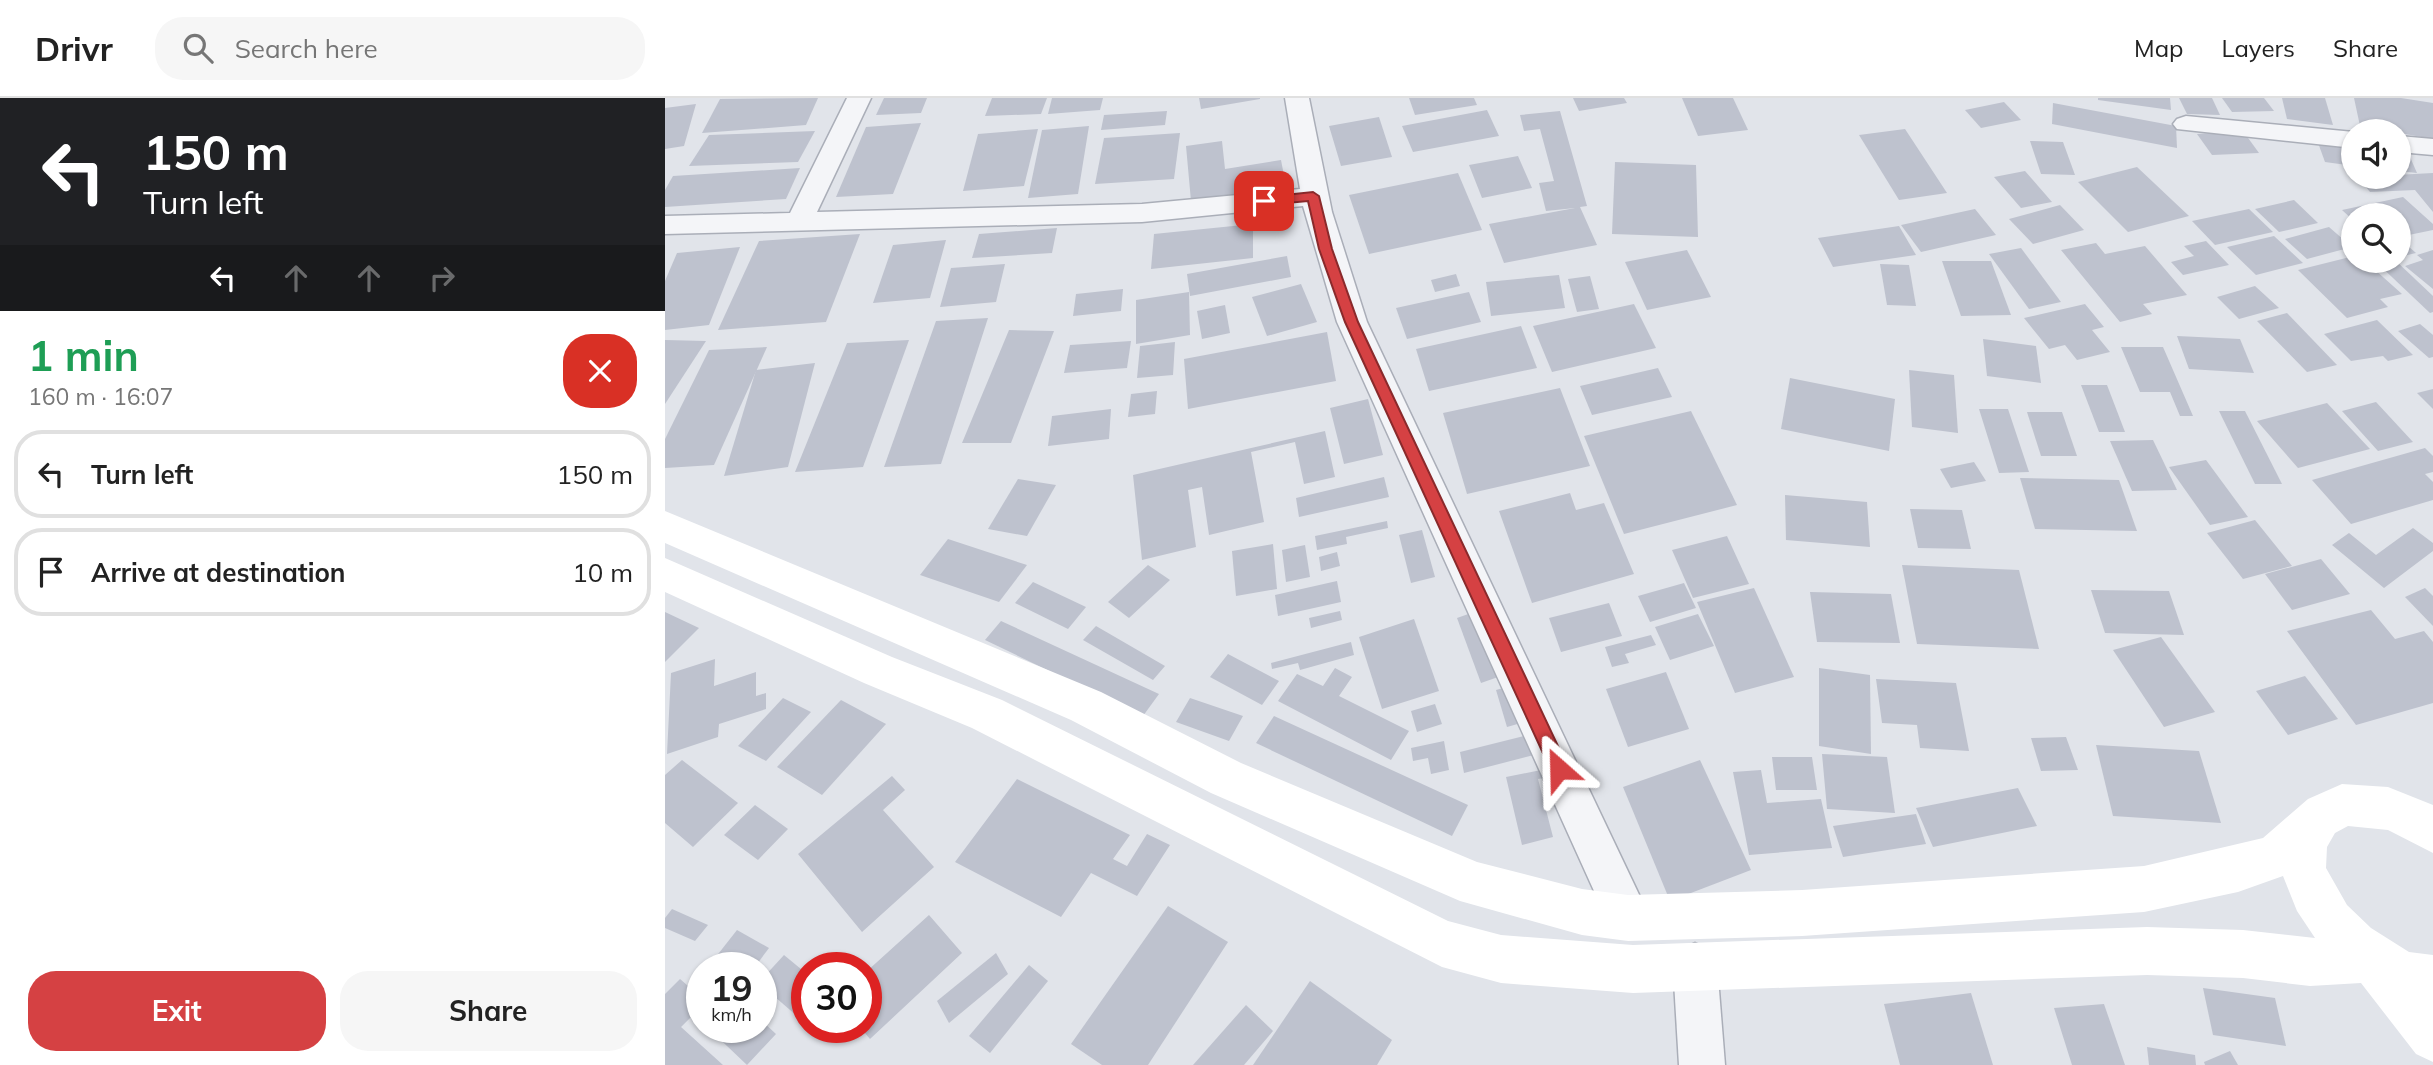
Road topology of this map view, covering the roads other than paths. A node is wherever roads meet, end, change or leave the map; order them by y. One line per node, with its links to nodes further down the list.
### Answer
1 (859, 98): 8 (street)
2 (1297, 98): 7 (street)
3 (2186, 124): 4 (street)
4 (2341, 139)
5 (2411, 145): 6 (street)
6 (2433, 147)
7 (1313, 196): 8 (street); 16 (street)
8 (799, 222): 9 (street)
9 (665, 225)
10 (665, 526): 16 (main road)
11 (665, 574): 18 (main road)
12 (2433, 797): 13 (main road)
13 (2371, 804): 14 (main road); 15 (main road)
14 (2311, 825): 16 (main road); 17 (main road)
15 (2433, 831)
16 (1628, 918)
17 (2372, 959): 18 (main road); 19 (main road); 20 (main road)
18 (1695, 965): 21 (street)
19 (2433, 979)
20 (2433, 1037)
21 (1702, 1065)

